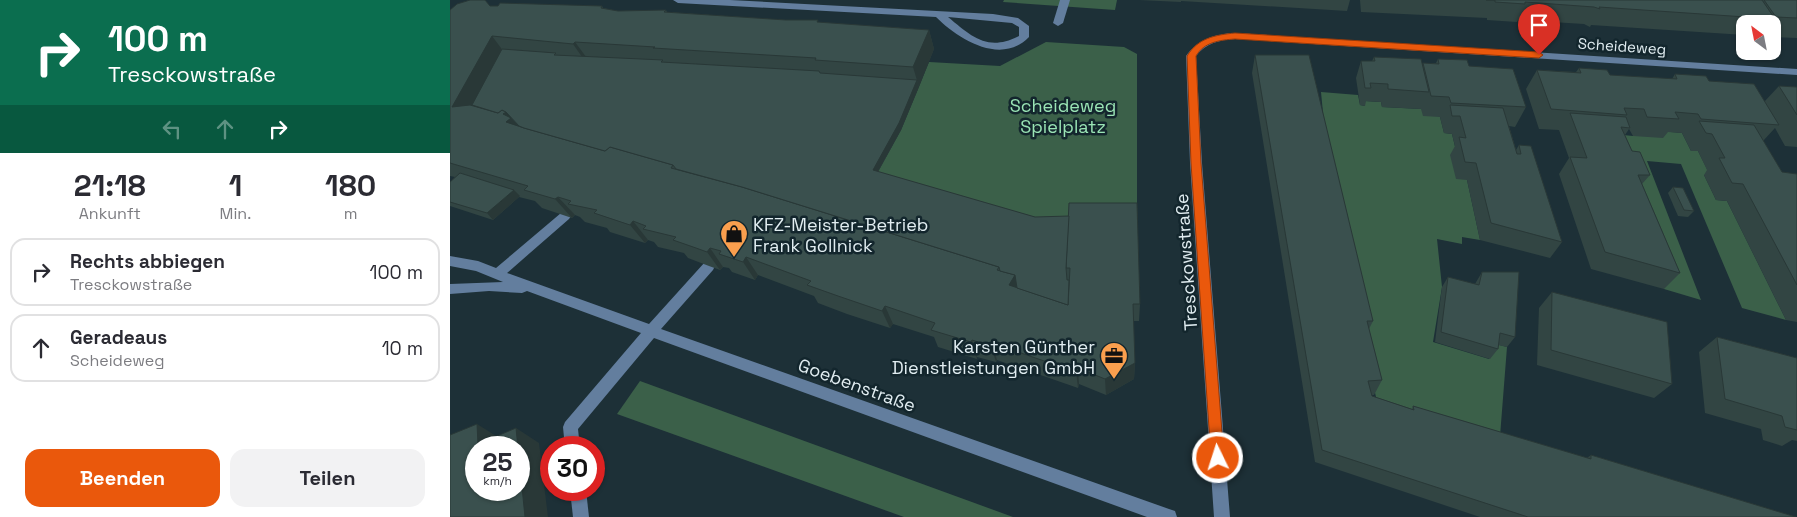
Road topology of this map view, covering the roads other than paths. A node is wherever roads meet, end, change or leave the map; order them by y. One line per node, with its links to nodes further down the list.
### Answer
1 (678, 0): 3 (street)
2 (1065, 0): 4 (street)
3 (940, 16): 3 (street)
4 (1058, 23)
5 (1235, 36): 6 (street, Scheideweg); 18 (street, Tresckowstraße)
6 (1797, 72)
7 (566, 216): 10 (street)
8 (450, 262): 10 (street, Goebenstraße)
9 (709, 266): 13 (street)
10 (496, 274): 11 (street, Goebenstraße)
11 (532, 288): 12 (street, Goebenstraße); 13 (street, Goebenstraße)
12 (450, 289)
13 (651, 331): 14 (street); 17 (street, Goebenstraße)
14 (571, 436)
15 (579, 501): 16 (street)
16 (581, 517)
17 (1169, 517)
18 (1222, 517)

